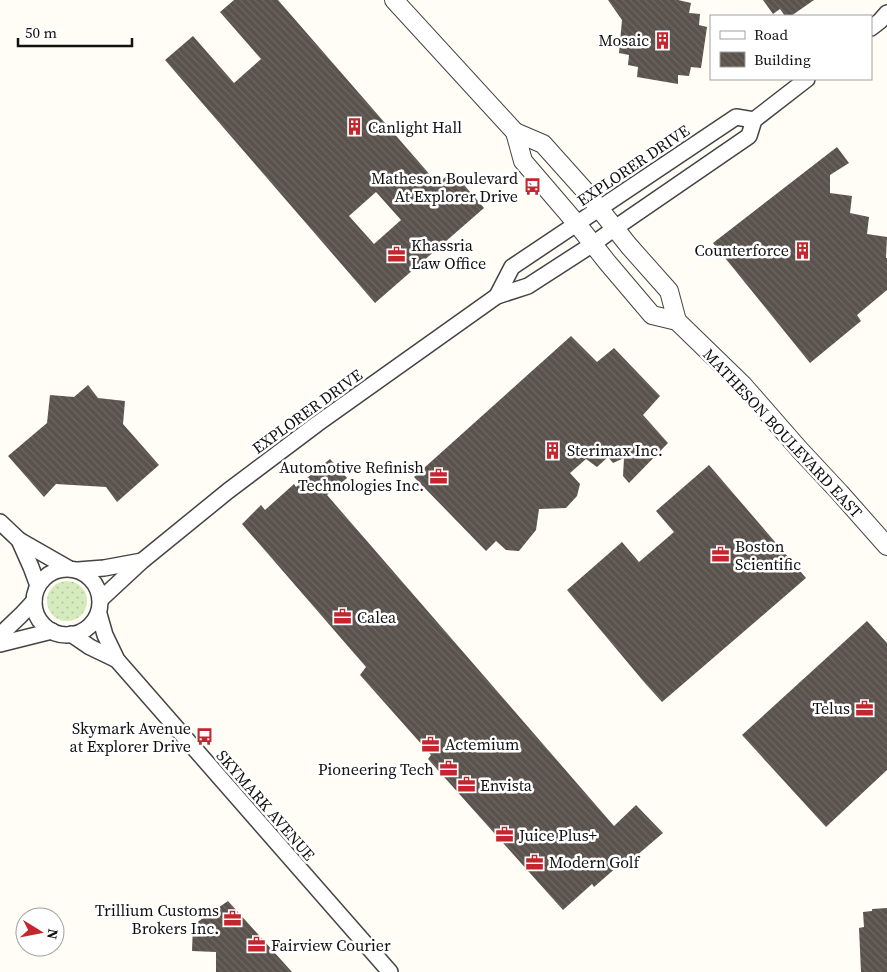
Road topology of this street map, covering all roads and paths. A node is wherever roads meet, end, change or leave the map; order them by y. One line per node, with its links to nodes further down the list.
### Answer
1 (394, 0): 6 (street)
2 (887, 13): 3 (street)
3 (872, 27)
4 (806, 80): 5 (street, EXPLORER DRIVE)
5 (754, 120): 7 (street, EXPLORER DRIVE); 9 (street, EXPLORER DRIVE)
6 (515, 132): 7 (street); 8 (street)
7 (599, 209): 8 (street, EXPLORER DRIVE); 9 (street)
8 (577, 224): 10 (street); 11 (street, EXPLORER DRIVE)
9 (615, 228): 10 (street, EXPLORER DRIVE); 12 (street)
10 (593, 244): 11 (street, EXPLORER DRIVE); 12 (street)
11 (497, 296): 16 (street, EXPLORER DRIVE)
12 (677, 321): 15 (street, MATHESON BOULEVARD EAST)
13 (0, 522): 14 (street)
14 (19, 540): 17 (street); 18 (street)
15 (887, 546)
16 (142, 560): 17 (street, EXPLORER DRIVE); 19 (street, EXPLORER DRIVE)
17 (73, 569): 18 (street); 19 (street)
18 (38, 586): 20 (street)
19 (101, 599): 21 (street)
20 (34, 601): 22 (street); 24 (street)
21 (99, 614): 23 (street); 26 (street, SKYMARK AVENUE)
22 (52, 631): 23 (street); 25 (street)
23 (71, 634): 26 (street, SKYMARK AVENUE)
24 (0, 635)
25 (0, 644)
26 (117, 660): 27 (street, SKYMARK AVENUE)
27 (390, 972)

